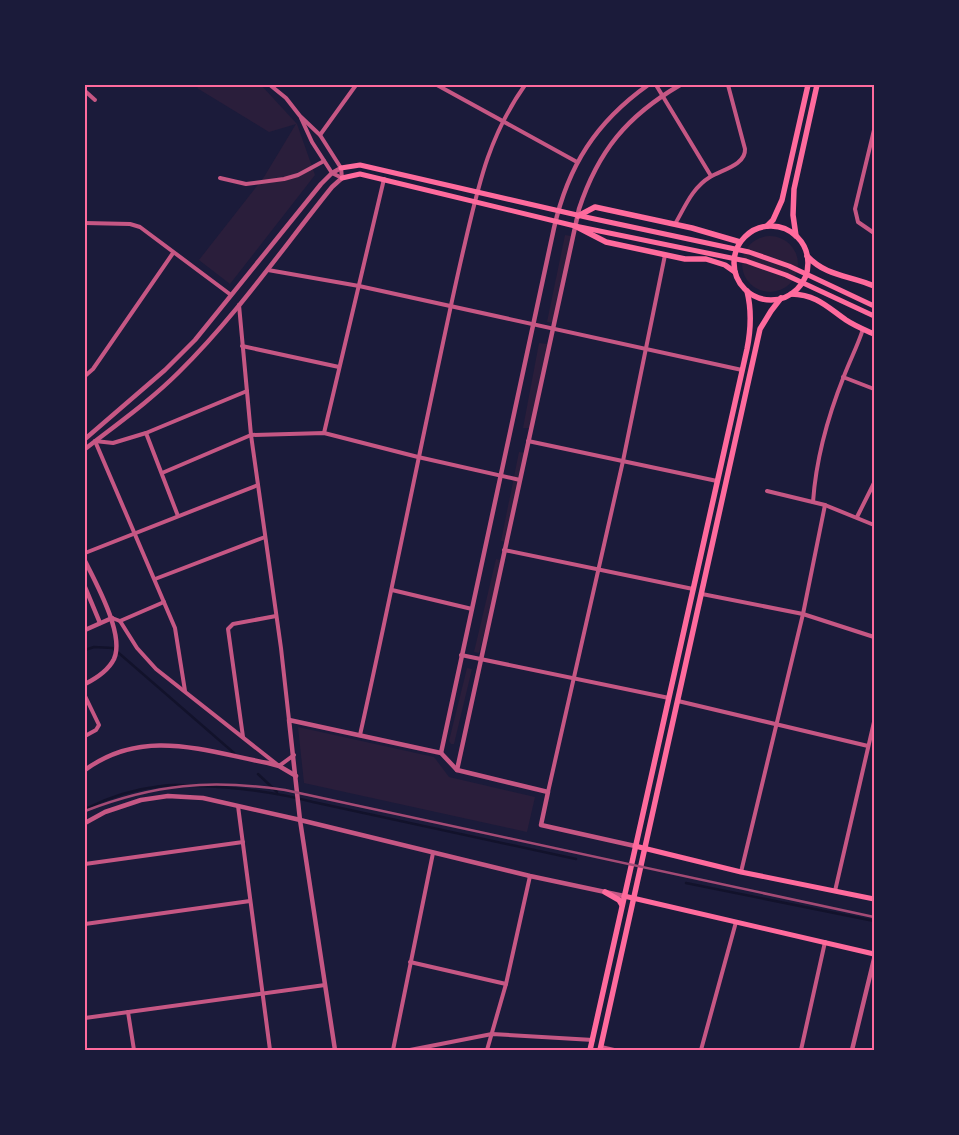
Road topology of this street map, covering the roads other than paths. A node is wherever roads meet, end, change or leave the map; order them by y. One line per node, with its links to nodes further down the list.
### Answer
1 (270, 85): 14 (street)
2 (356, 85): 17 (street)
3 (437, 85): 15 (street)
4 (525, 85): 15 (street)
5 (648, 85): 20 (street)
6 (656, 85): 12 (street)
7 (680, 85): 12 (street)
8 (728, 85): 23 (street)
9 (808, 85): 35 (main road)
10 (816, 85): 37 (main road)
11 (85, 91): 13 (street)
12 (662, 95): 23 (street); 30 (street)
13 (95, 100)
14 (300, 116): 17 (street); 19 (street)
15 (502, 122): 20 (street); 27 (street)
16 (874, 130): 18 (street)
17 (320, 135): 21 (street)
18 (872, 146): 36 (street)
19 (324, 160): 22 (street); 24 (street)
20 (576, 162): 29 (street)
21 (342, 168): 22 (street); 25 (street); 27 (main road)
22 (332, 173): 25 (street); 48 (street)
23 (711, 176): 33 (street)
24 (220, 178)
25 (342, 178): 26 (main road); 42 (street)
26 (384, 179): 28 (main road); 44 (street)
27 (477, 193): 28 (street); 29 (main road)
28 (475, 202): 31 (main road); 51 (street)
29 (559, 211): 30 (main road); 31 (street)
30 (578, 216): 33 (main road); 34 (street); 52 (main road)
31 (556, 221): 34 (main road); 54 (street)
32 (85, 224): 39 (street)
33 (675, 224): 38 (main road)
34 (575, 226): 40 (main road); 53 (main road); 55 (street)
35 (767, 226): 37 (main road); 38 (main road)
36 (874, 233)
37 (796, 236): 41 (main road)
38 (740, 242): 43 (main road)
39 (173, 253): 48 (street); 62 (street)
40 (665, 255): 43 (main road); 59 (street)
41 (807, 256): 45 (main road); 47 (main road)
42 (268, 270): 44 (street); 50 (street)
43 (734, 272): 46 (main road)
44 (359, 286): 51 (street); 60 (street)
45 (874, 286)
46 (747, 292): 49 (main road); 61 (main road)
47 (790, 294): 49 (main road); 56 (main road)
48 (231, 295): 69 (street)
49 (781, 298): 97 (main road)
50 (239, 305): 58 (street); 70 (street)
51 (451, 306): 54 (street); 73 (street)
52 (874, 306)
53 (874, 316)
54 (533, 324): 55 (street); 76 (street)
55 (552, 328): 59 (street); 71 (street)
56 (863, 329): 57 (main road); 63 (street)
57 (874, 334)
58 (242, 346): 60 (street); 65 (street)
59 (645, 349): 61 (street); 74 (street)
60 (339, 367): 67 (street)
61 (742, 370): 78 (main road)
62 (87, 376)
63 (843, 377): 64 (street); 82 (street)
64 (874, 389)
65 (247, 391): 66 (street); 68 (street)
66 (146, 433): 70 (street); 75 (street)
67 (324, 433): 68 (street); 73 (street)
68 (251, 435): 75 (street); 80 (street)
69 (85, 439)
70 (96, 441): 72 (street); 87 (street)
71 (528, 441): 74 (street); 77 (street)
72 (85, 449)
73 (418, 458): 76 (street); 96 (street)
74 (623, 461): 78 (street); 92 (street)
75 (162, 473): 84 (street)
76 (501, 476): 77 (street); 99 (street)
77 (520, 480): 89 (street)
78 (717, 481): 95 (main road)
79 (874, 483): 85 (street)
80 (258, 485): 84 (street); 88 (street)
81 (767, 491): 82 (street)
82 (813, 502): 83 (street)
83 (825, 505): 85 (street); 100 (street)
84 (178, 516): 87 (street)
85 (857, 517): 86 (street)
86 (874, 525)
87 (135, 534): 90 (street); 93 (street)
88 (265, 537): 93 (street); 101 (street)
89 (504, 550): 92 (street); 108 (street)
90 (85, 553)
91 (85, 560): 102 (street)
92 (598, 569): 95 (street); 109 (street)
93 (155, 579): 98 (street)
94 (85, 586): 104 (street)
95 (693, 588): 113 (main road)
96 (392, 590): 99 (street); 118 (street)
97 (702, 594): 100 (street); 114 (main road)
98 (164, 602): 103 (street); 111 (street)
99 (472, 608): 107 (street)
100 (803, 614): 106 (street); 117 (street)
101 (276, 616): 115 (street); 120 (street)
102 (112, 618): 103 (street); 104 (street); 110 (street)
103 (120, 621): 111 (street)
104 (100, 623): 105 (street)
105 (85, 630)
106 (874, 637)
107 (462, 655): 108 (street); 122 (street)
108 (480, 659): 109 (street); 126 (street)
109 (574, 679): 113 (street); 128 (street)
110 (85, 684)
111 (184, 691): 120 (street)
112 (85, 696): 119 (street)
113 (669, 698): 133 (main road)
114 (678, 701): 117 (street); 134 (main road)
115 (289, 720): 118 (street); 123 (street)
116 (874, 722): 121 (street)
117 (777, 724): 121 (street); 137 (street)
118 (360, 735): 122 (street)
119 (85, 736)
120 (243, 738): 124 (street)
121 (868, 746): 139 (street)
122 (441, 753): 126 (street)
123 (294, 755): 124 (street); 127 (street)
124 (279, 766): 125 (street); 127 (street)
125 (85, 770)
126 (457, 770): 128 (street)
127 (296, 776): 130 (street)
128 (548, 792): 133 (street)
129 (238, 806): 130 (street); 131 (street); 132 (street)
130 (300, 820): 135 (street); 153 (street)
131 (85, 824)
132 (242, 842): 136 (street); 144 (street)
133 (635, 846): 134 (main road); 141 (main road)
134 (645, 848): 137 (main road); 142 (main road)
135 (433, 853): 138 (street); 151 (street)
136 (85, 864)
137 (741, 872): 139 (main road)
138 (530, 876): 140 (street); 152 (street)
139 (835, 891): 143 (main road)
140 (604, 892): 141 (street); 145 (main road)
141 (624, 896): 142 (main road); 145 (main road)
142 (634, 899): 146 (main road); 159 (main road)
143 (874, 899)
144 (250, 901): 147 (street); 154 (street)
145 (622, 905): 158 (main road)
146 (736, 922): 148 (main road); 168 (street)
147 (85, 924)
148 (825, 942): 149 (main road); 169 (street)
149 (874, 954)
150 (874, 959): 170 (street)
151 (410, 962): 152 (street); 163 (street)
152 (506, 984): 157 (street)
153 (326, 985): 154 (street); 162 (street)
154 (262, 994): 155 (street); 161 (street)
155 (128, 1012): 156 (street); 160 (street)
156 (85, 1018)
157 (492, 1034): 158 (street); 164 (street); 165 (street)
158 (593, 1040): 166 (main road)
159 (600, 1049): 167 (street)
160 (134, 1050)
161 (270, 1050)
162 (335, 1050)
163 (393, 1050)
164 (410, 1050)
165 (487, 1050)
166 (590, 1050)
167 (614, 1050)
168 (701, 1050)
169 (801, 1050)
170 (852, 1050)

